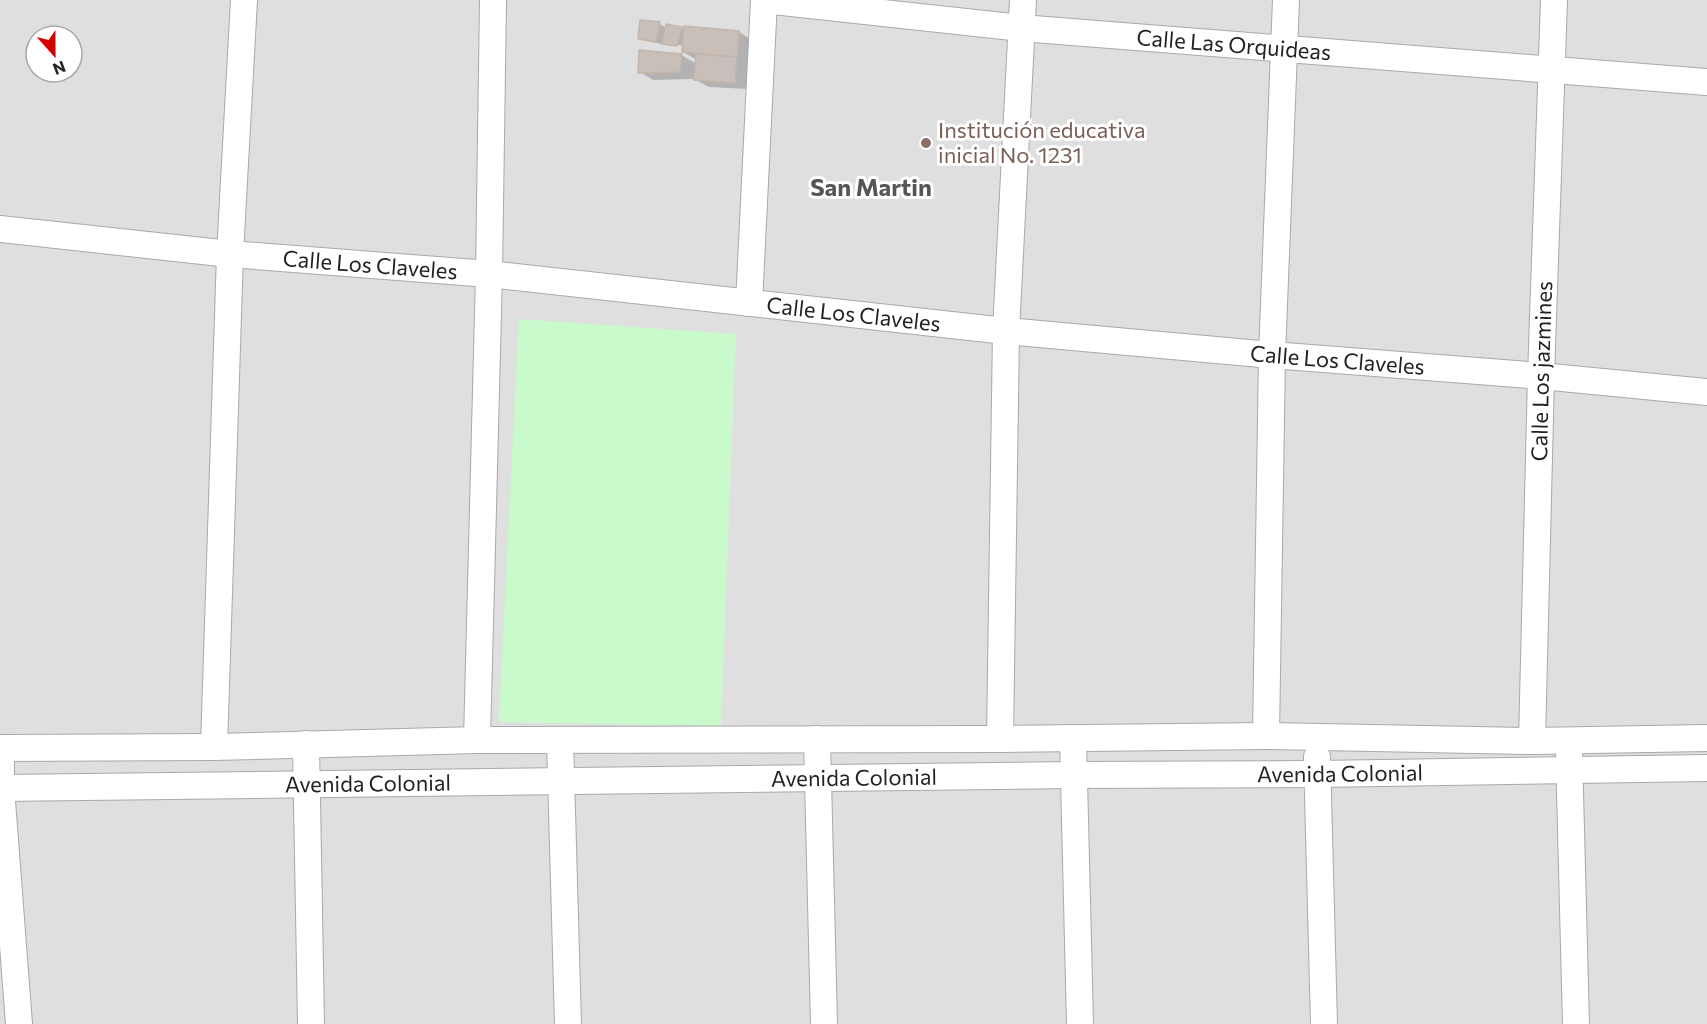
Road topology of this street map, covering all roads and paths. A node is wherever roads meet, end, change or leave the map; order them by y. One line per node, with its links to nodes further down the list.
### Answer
1 (244, 0): 12 (street)
2 (493, 0): 13 (street)
3 (764, 0): 7 (street, Calle Las Orquideas); 14 (street)
4 (1023, 0): 7 (street)
5 (1286, 0): 8 (street)
6 (1554, 0): 9 (street, Calle Los jazmines)
7 (1021, 28): 8 (street, Calle Las Orquideas); 15 (street)
8 (1283, 49): 9 (street, Calle Las Orquideas); 16 (street)
9 (1551, 71): 10 (street, Calle Las Orquideas); 17 (street, Calle Los jazmines)
10 (1707, 82)
11 (0, 229): 12 (street, Calle Los Claveles)
12 (230, 254): 13 (street, Calle Los Claveles); 30 (street)
13 (489, 274): 14 (street, Calle Los Claveles); 25 (street)
14 (749, 303): 15 (street, Calle Los Claveles)
15 (1006, 331): 16 (street, Calle Los Claveles); 24 (street)
16 (1272, 355): 17 (street, Calle Los Claveles); 19 (street)
17 (1541, 376): 18 (street, Calle Los Claveles); 28 (street, Calle Los jazmines)
18 (1707, 392)
19 (1266, 735): 20 (street); 21 (street)
20 (1316, 737): 28 (street); 34 (street)
21 (1072, 738): 24 (street); 35 (street)
22 (1707, 738): 27 (street)
23 (818, 739): 24 (street); 26 (street); 36 (street)
24 (1000, 739)
25 (477, 740): 26 (street); 29 (street)
26 (560, 740): 37 (street)
27 (1569, 740): 28 (street); 33 (street)
28 (1532, 741)
29 (306, 744): 30 (street); 38 (street)
30 (214, 747): 31 (street)
31 (0, 748): 39 (street)
32 (1707, 768): 33 (street, Avenida Colonial)
33 (1569, 770): 34 (street, Avenida Colonial); 46 (street)
34 (1318, 774): 35 (street, Avenida Colonial); 45 (street)
35 (1073, 775): 36 (street, Avenida Colonial); 44 (street)
36 (819, 777): 37 (street, Avenida Colonial); 43 (street)
37 (561, 781): 38 (street, Avenida Colonial); 42 (street)
38 (307, 784): 39 (street, Avenida Colonial); 41 (street)
39 (1, 788): 40 (street)
40 (19, 1024)
41 (311, 1024)
42 (568, 1024)
43 (824, 1024)
44 (1080, 1024)
45 (1324, 1024)
46 (1576, 1024)

